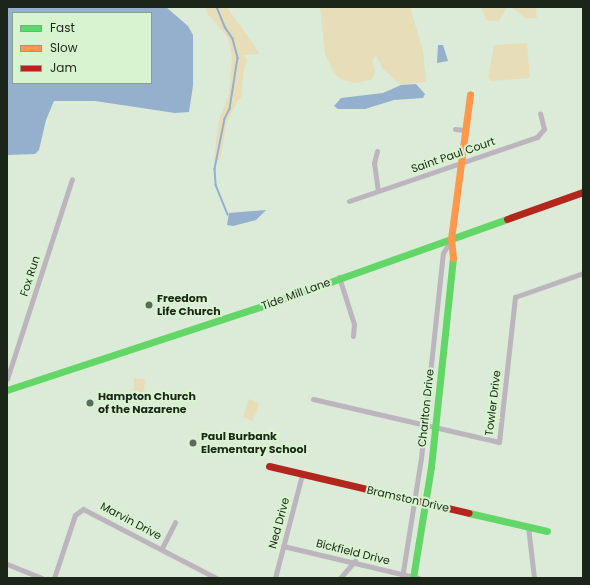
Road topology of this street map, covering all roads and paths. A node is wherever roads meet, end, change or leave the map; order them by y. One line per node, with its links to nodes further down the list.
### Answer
1 (470, 94): 4 (street, Charlton Drive)
2 (540, 113): 6 (street, Saint Paul Court)
3 (455, 129): 4 (street)
4 (464, 130): 6 (street, Charlton Drive)
5 (377, 151): 8 (street)
6 (462, 162): 8 (street, Saint Paul Court); 11 (street, Charlton Drive)
7 (72, 179): 15 (street, Fox Run)
8 (378, 191): 10 (street, Saint Paul Court)
9 (583, 192): 11 (street, Tide Mill Lane)
10 (349, 201)
11 (451, 239): 13 (street, Tide Mill Lane); 18 (street, Charlton Drive); 19 (street, Charlton Drive)
12 (583, 273): 19 (street, Towler Drive)
13 (340, 277): 14 (street); 16 (street, Tide Mill Lane)
14 (353, 336)
15 (7, 379)
16 (7, 390)
17 (312, 399): 18 (street, Towler Drive)
18 (424, 425): 19 (street, Towler Drive); 22 (street, Charlton Drive)
19 (435, 427): 23 (street, Charlton Drive)
20 (269, 466): 21 (street, Bramston Drive)
21 (302, 474): 22 (street, Bramston Drive); 27 (street, Ned Drive)
22 (415, 500): 23 (street, Bramston Drive); 31 (street, Charlton Drive)
23 (425, 503): 25 (street, Bramston Drive); 37 (street, Charlton Drive)
24 (175, 522): 28 (street)
25 (528, 526): 26 (street, Bramston Drive); 38 (street)
26 (547, 531)
27 (283, 546): 29 (street, Bickfield Drive); 35 (street, Ned Drive)
28 (162, 548): 33 (street, Marvin Drive); 34 (street, Marvin Drive)
29 (355, 561): 31 (street, Bickfield Drive); 36 (street)
30 (7, 564): 32 (street)
31 (402, 576): 37 (street, Bickfield Drive)
32 (41, 578)
33 (54, 578)
34 (216, 578)
35 (275, 578)
36 (340, 578)
37 (414, 578)
38 (534, 578)

